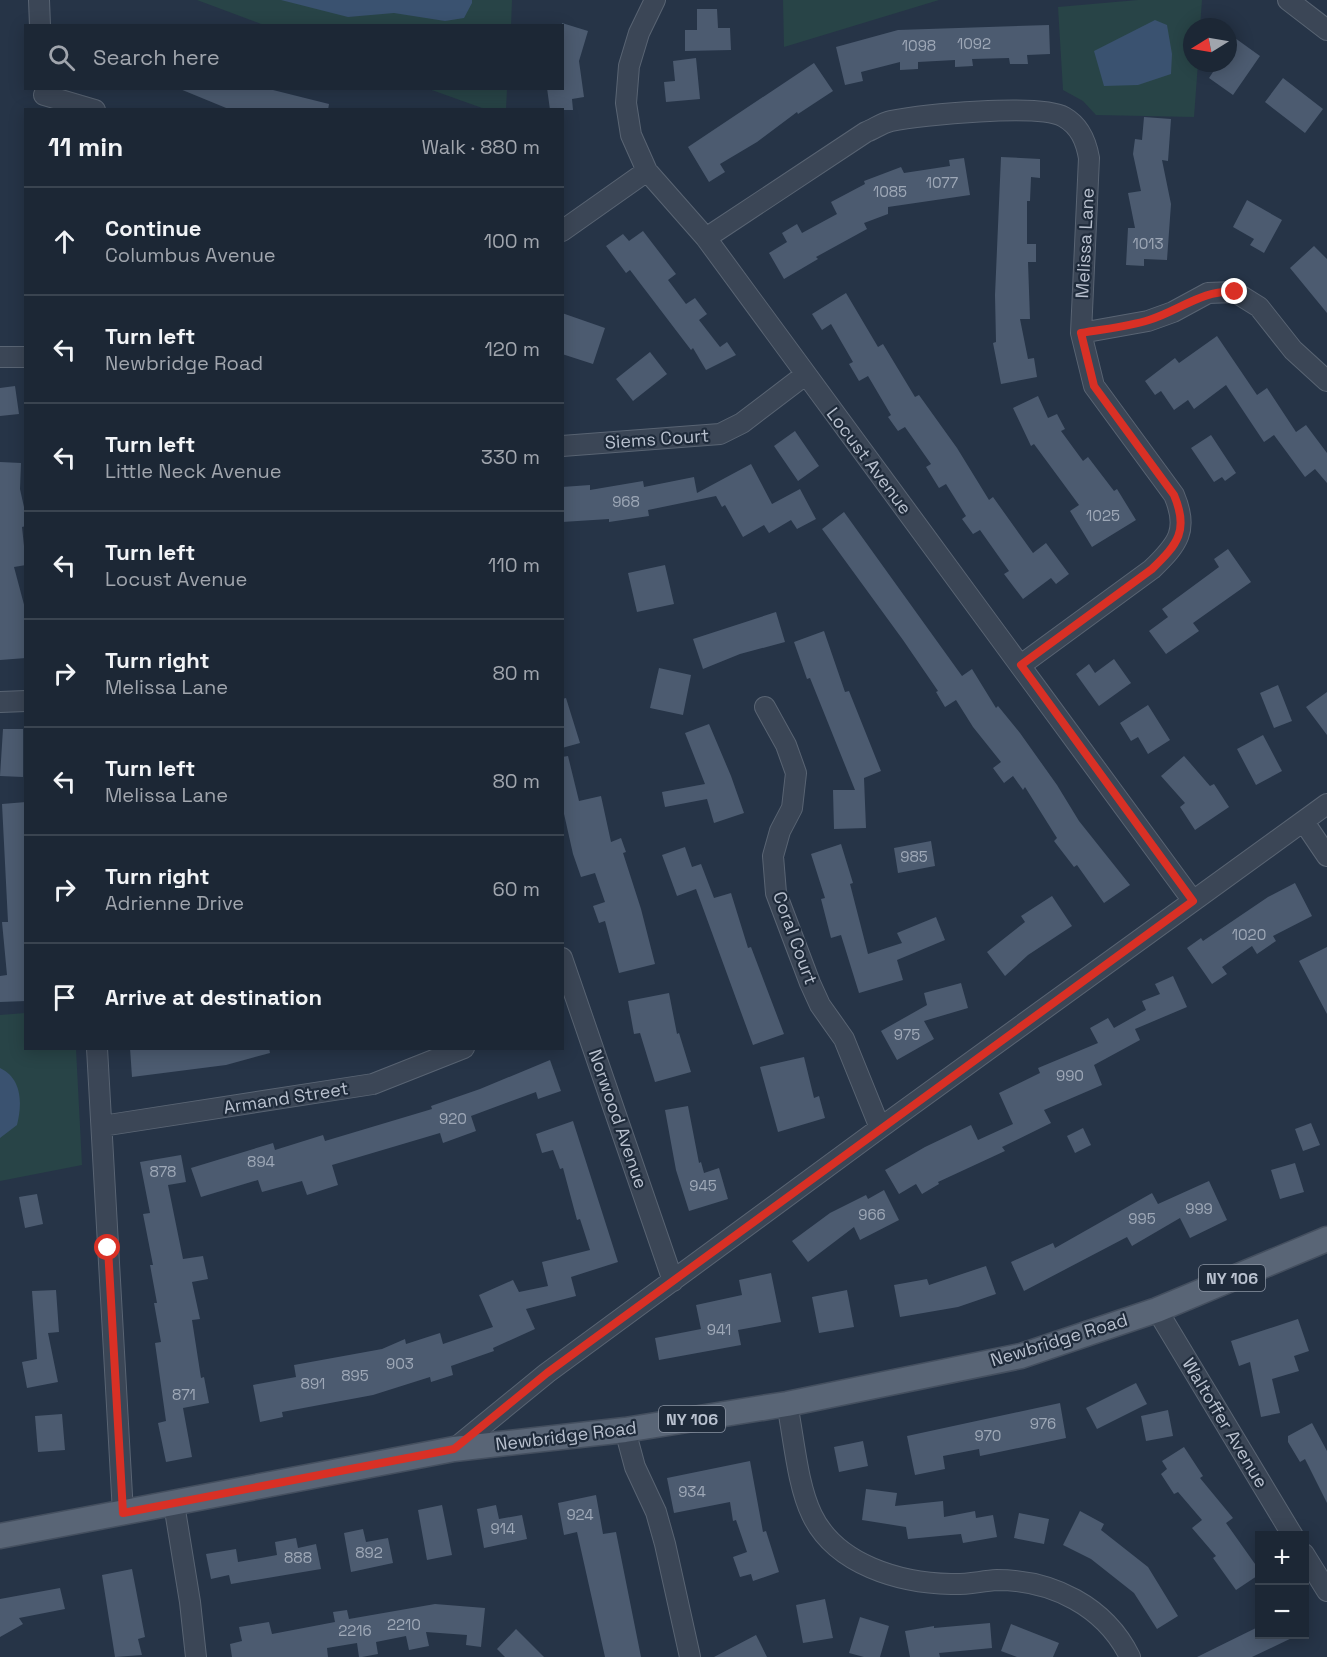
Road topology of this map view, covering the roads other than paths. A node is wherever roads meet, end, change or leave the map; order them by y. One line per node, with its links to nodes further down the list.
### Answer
1 (39, 0): 4 (street)
2 (655, 0): 8 (street, Locust Avenue)
3 (1288, 0): 5 (street)
4 (40, 24)
5 (1327, 30)
6 (44, 98): 7 (street)
7 (86, 108)
8 (647, 171): 9 (street); 10 (street, Locust Avenue)
9 (564, 230)
10 (706, 238): 11 (street, Melissa Lane); 14 (street, Locust Avenue)
11 (1081, 333): 15 (street); 17 (street, Melissa Lane)
12 (0, 357): 13 (street)
13 (24, 357)
14 (805, 375): 16 (street, Siems Court); 17 (street, Locust Avenue)
15 (1327, 381)
16 (564, 446)
17 (1021, 665): 24 (street, Locust Avenue)
18 (24, 700): 19 (street)
19 (0, 702)
20 (765, 706): 30 (street, Coral Court)
21 (1327, 804): 22 (street)
22 (1304, 822): 23 (street); 24 (street)
23 (1327, 856)
24 (1193, 901): 30 (street)
25 (564, 970): 26 (street, Norwood Avenue)
26 (570, 1007): 32 (street, Norwood Avenue)
27 (97, 1050): 29 (street)
28 (459, 1050): 29 (street, Armand Street)
29 (102, 1126): 38 (street)
30 (880, 1128): 32 (street)
31 (1327, 1239): 33 (main road, Newbridge Road / NY 106)
32 (673, 1281): 36 (street)
33 (1157, 1310): 34 (main road, Newbridge Road / NY 106); 39 (street, Waltoffer Avenue)
34 (787, 1404): 35 (main road, Newbridge Road / NY 106); 45 (street)
35 (625, 1430): 36 (main road, Newbridge Road / NY 106); 44 (street)
36 (454, 1449): 37 (main road, Newbridge Road / NY 106)
37 (174, 1504): 38 (main road, Newbridge Road / NY 106); 43 (street)
38 (123, 1513): 40 (main road, Newbridge Road / NY 106)
39 (1290, 1531)
40 (0, 1536)
41 (1309, 1561): 42 (street)
42 (1327, 1591)
43 (196, 1657)
44 (690, 1657)
45 (1130, 1657)

